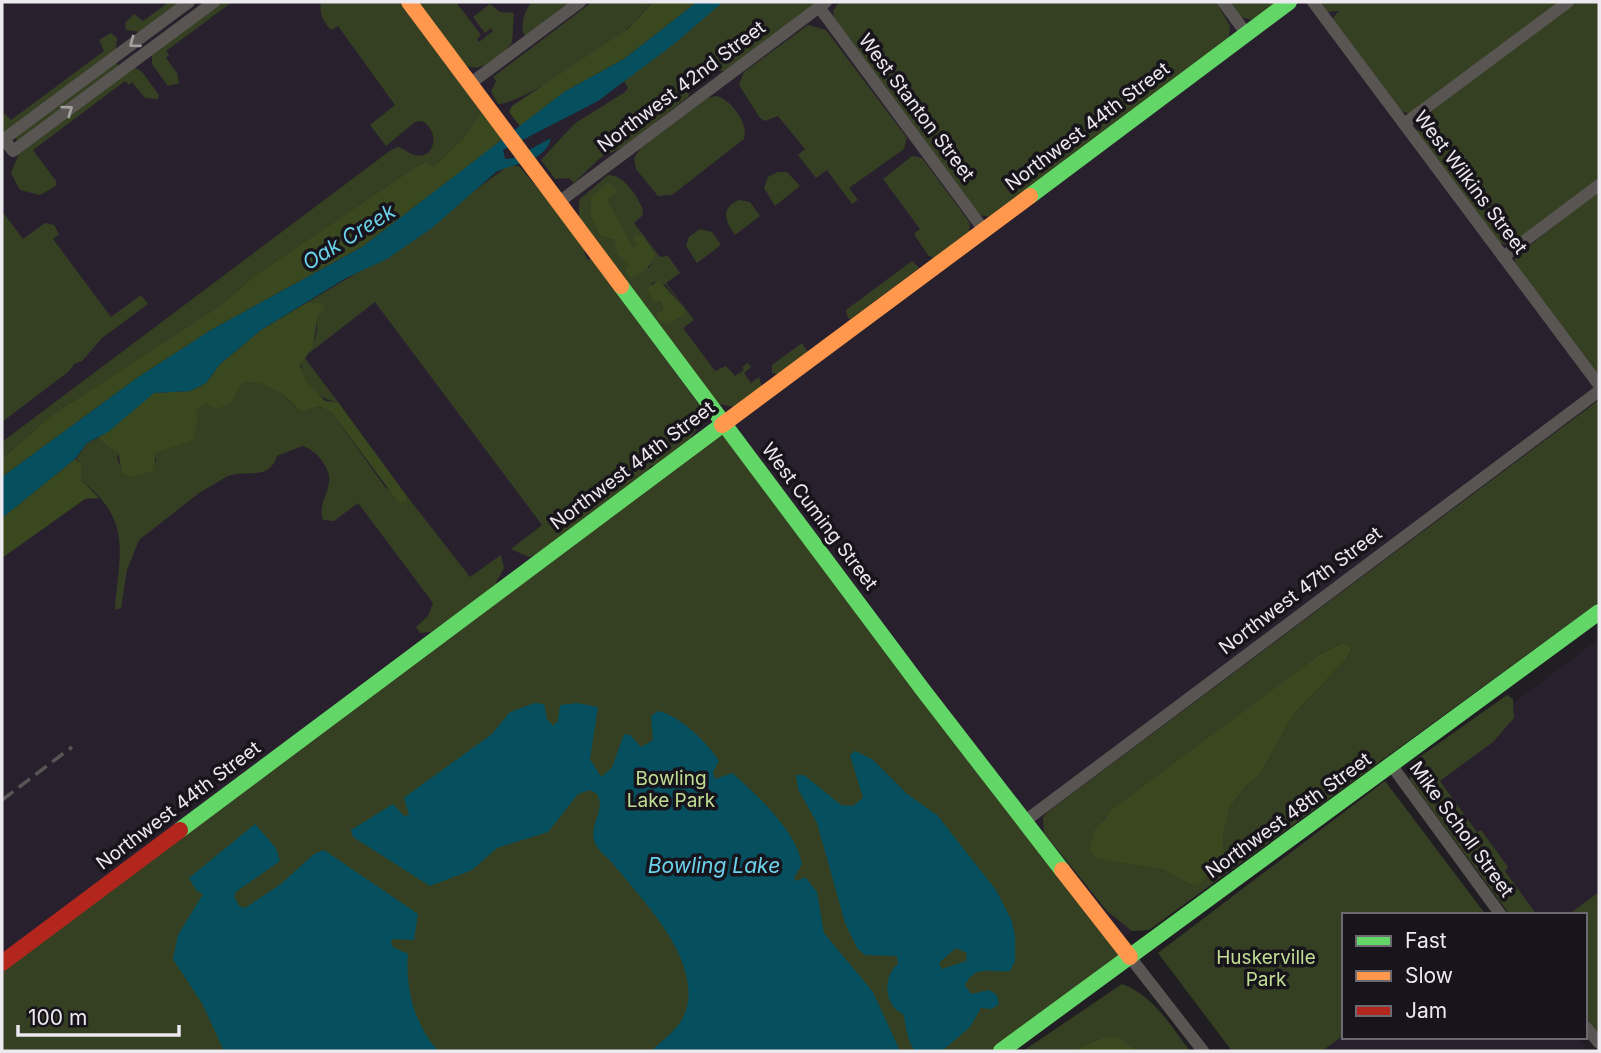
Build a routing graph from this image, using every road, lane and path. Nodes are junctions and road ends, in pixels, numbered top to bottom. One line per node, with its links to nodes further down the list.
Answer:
1 (189, 2): 2 (street, one-way to 2)
2 (214, 2)
3 (410, 2): 11 (street, West Cuming Street)
4 (580, 2): 11 (street)
5 (1223, 2): 10 (street)
6 (1289, 2): 10 (street, Northwest 44th Street)
7 (1313, 2): 12 (street, West Wilkins Street)
8 (1568, 2): 12 (street)
9 (823, 5): 14 (street, Northwest 42nd Street); 15 (street, West Stanton Street)
10 (1246, 33): 15 (street, Northwest 44th Street)
11 (471, 83): 14 (street, West Cuming Street)
12 (1404, 124): 16 (street, West Wilkins Street)
13 (1599, 184): 16 (street)
14 (559, 202): 19 (street, West Cuming Street)
15 (984, 230): 19 (street, Northwest 44th Street)
16 (1503, 257): 17 (street, West Wilkins Street)
17 (1599, 385)
18 (1599, 391): 22 (street, Northwest 47th Street)
19 (724, 422): 22 (street, West Cuming Street); 25 (street, Northwest 44th Street)
20 (1599, 612): 21 (street, Northwest 48th Street)
21 (1392, 766): 23 (street, Mike Scholl Street); 24 (street, Northwest 48th Street)
22 (1026, 821): 24 (street, West Cuming Street)
23 (1501, 913)
24 (1130, 957): 28 (street, Northwest 48th Street); 29 (street, West Cuming Street)
25 (2, 963)
26 (1587, 1028): 27 (street)
27 (1599, 1043)
28 (1002, 1051)
29 (1203, 1051)

